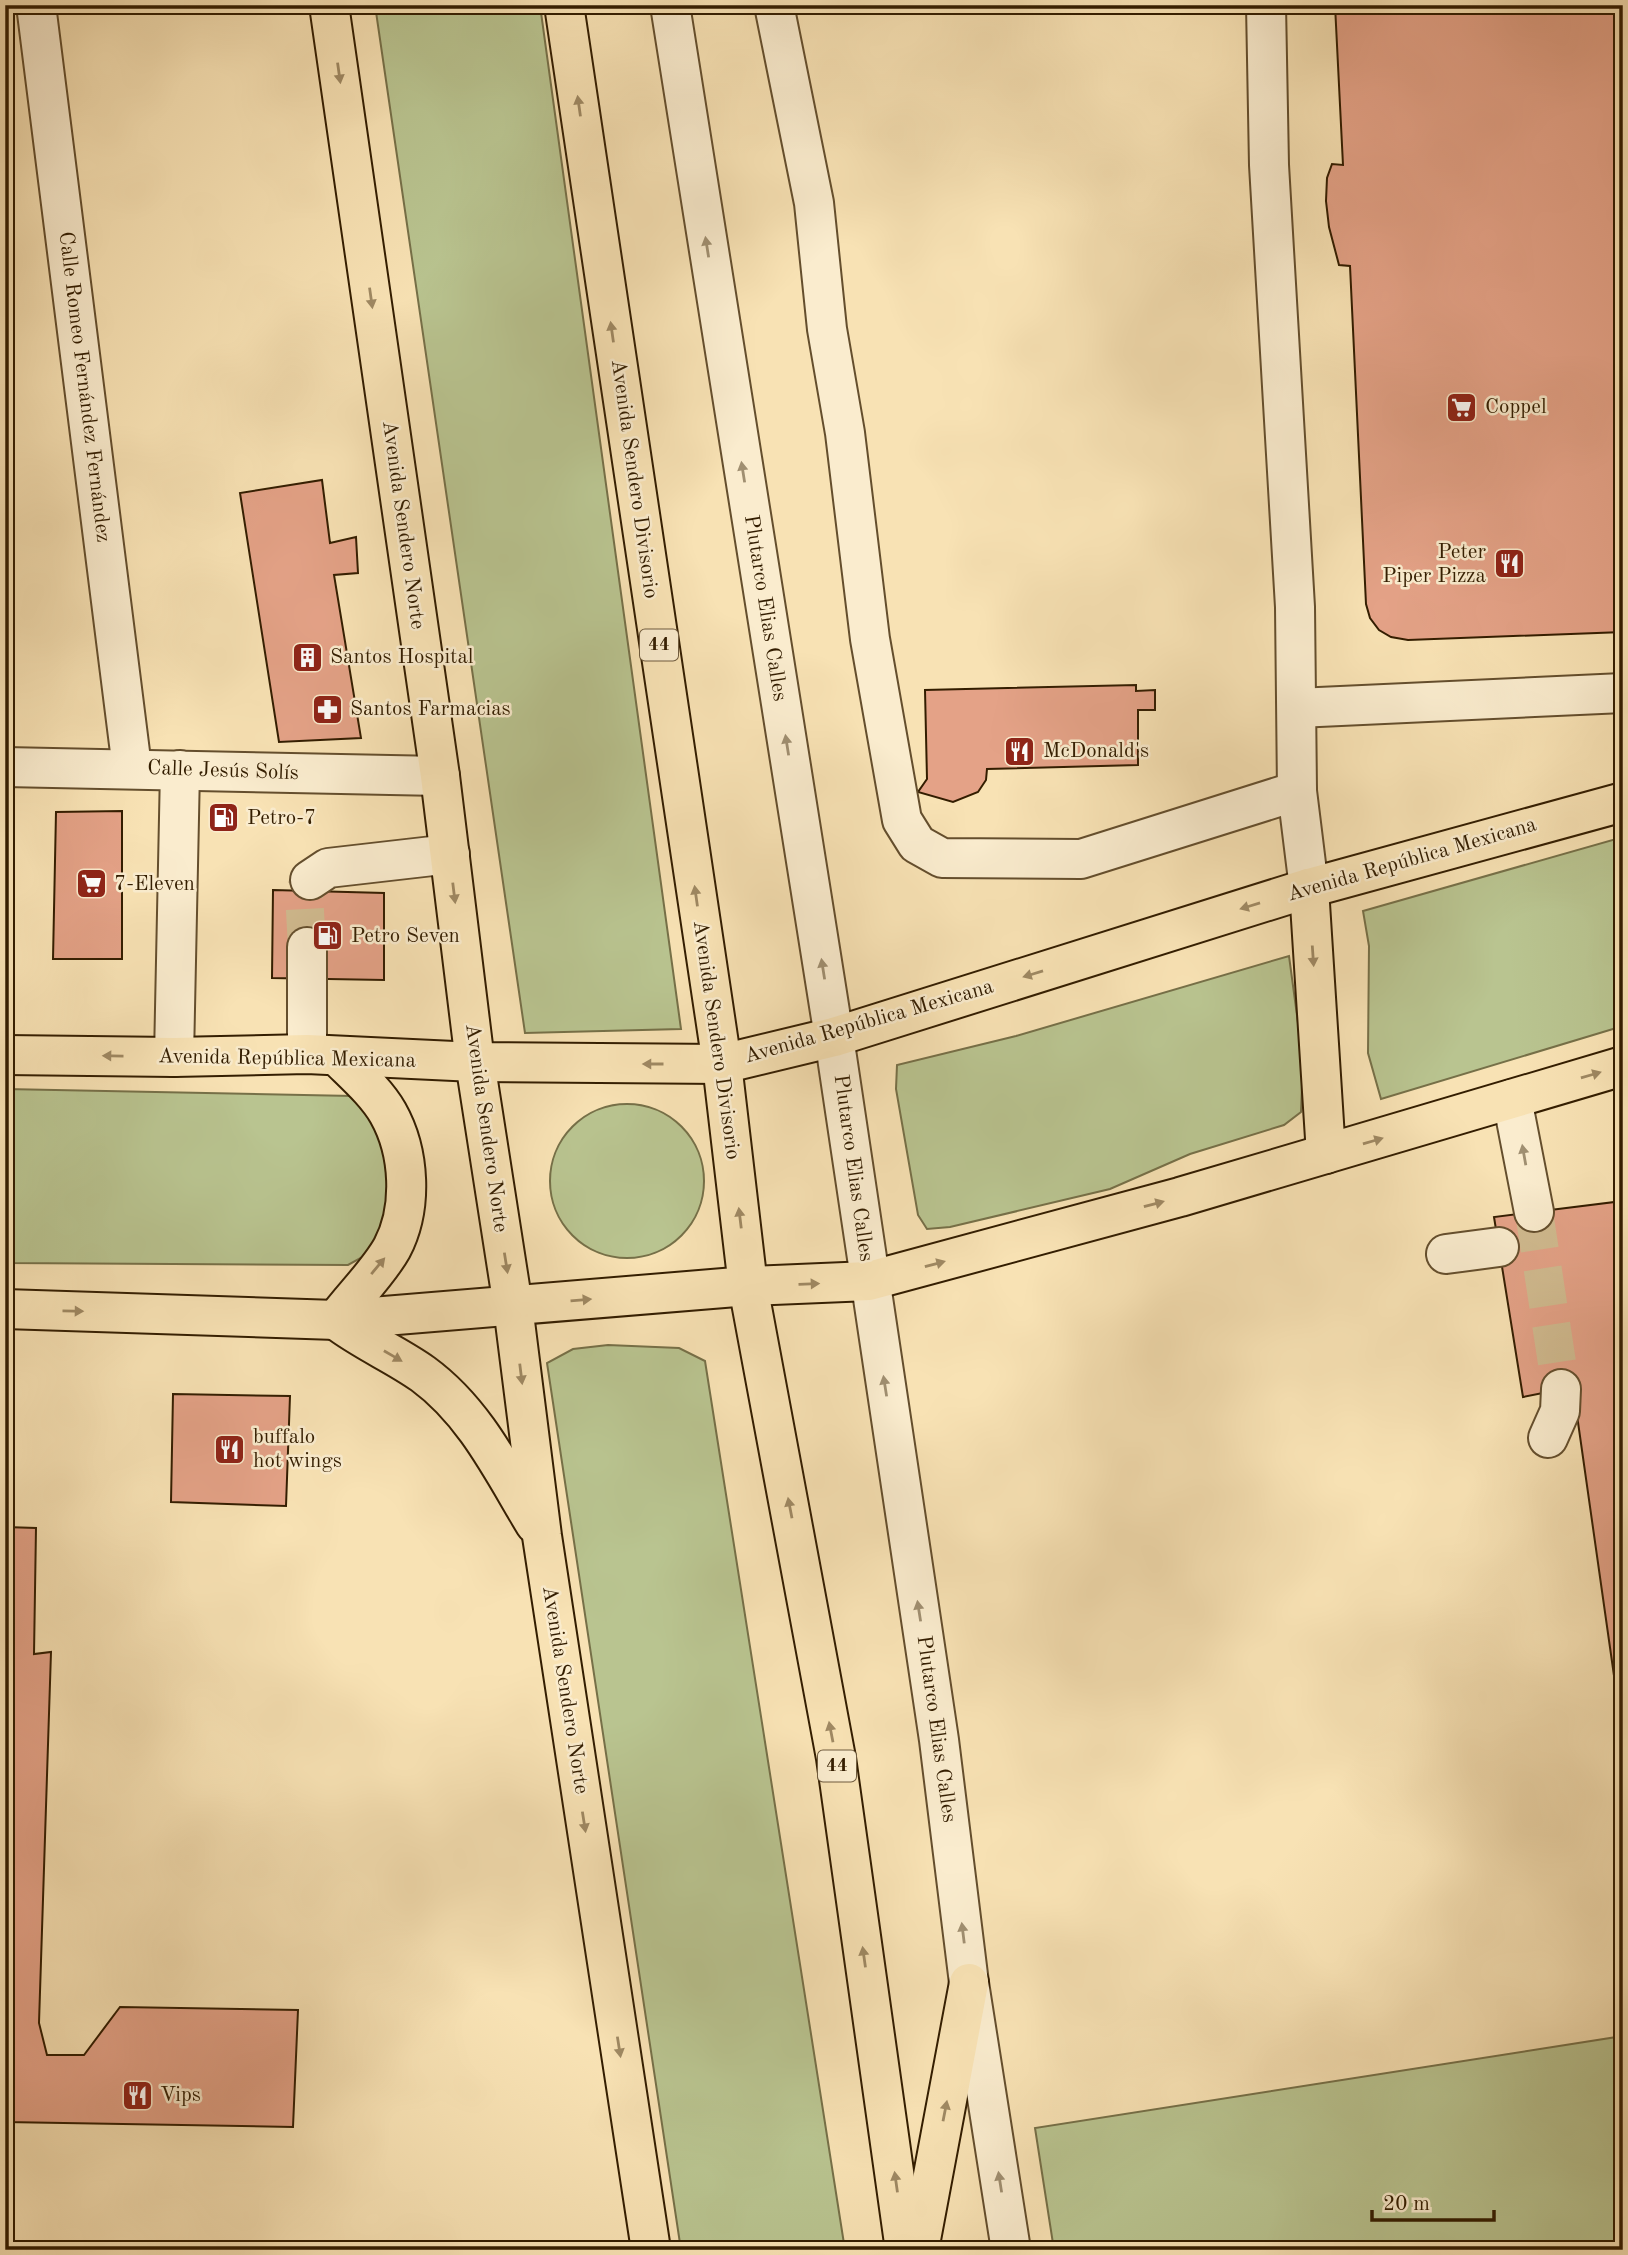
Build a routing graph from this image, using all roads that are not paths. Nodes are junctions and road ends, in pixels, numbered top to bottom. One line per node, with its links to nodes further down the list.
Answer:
1 (36, 5): 10 (street, Calle Romeo Fernández Fernández)
2 (329, 5): 12 (main road, Avenida Sendero Norte, one-way to 12)
3 (564, 5): 24 (main road, Avenida Sendero Divisorio / 44, one-way to 3)
4 (670, 5): 19 (street, Plutarco Elias Calles, one-way to 4)
5 (774, 5): 13 (street)
6 (1266, 5): 8 (street)
7 (1623, 692): 8 (street)
8 (1297, 708): 13 (street)
9 (5, 767): 10 (street, Calle Jesús Solís)
10 (132, 768): 11 (street, Calle Jesús Solís)
11 (180, 770): 12 (street, Calle Jesús Solís); 22 (street)
12 (440, 776): 15 (main road, Avenida Sendero Norte)
13 (1297, 790): 17 (street)
14 (1623, 802): 17 (main road, Avenida República Mexicana)
15 (450, 853): 16 (street); 23 (main road, Avenida Sendero Norte, one-way to 23)
16 (310, 880)
17 (1309, 888): 19 (main road, Avenida República Mexicana, one-way to 19); 27 (main road, one-way to 27)
18 (307, 947): 21 (street)
19 (834, 1037): 24 (main road, Avenida República Mexicana); 31 (street, Plutarco Elias Calles)
20 (5, 1055): 22 (main road, Avenida República Mexicana, one-way to 20)
21 (322, 1056): 22 (main road, Avenida República Mexicana); 23 (main road, Avenida República Mexicana); 35 (main road, one-way to 21)
22 (174, 1057)
23 (475, 1062): 24 (main road, Avenida República Mexicana, one-way to 23); 33 (main road, Avenida Sendero Norte, one-way to 33)
24 (722, 1064): 32 (main road, Avenida Sendero Divisorio / 44, one-way to 24)
25 (1623, 1066): 26 (main road, one-way to 25)
26 (1512, 1099): 27 (main road, one-way to 26); 28 (street, one-way to 26)
27 (1326, 1154): 31 (main road, one-way to 27)
28 (1535, 1213)
29 (1499, 1247): 30 (street)
30 (1446, 1254)
31 (869, 1282): 32 (main road, one-way to 31); 39 (street, Plutarco Elias Calles, one-way to 31)
32 (748, 1286): 33 (main road, one-way to 32); 41 (main road, 44, one-way to 32)
33 (513, 1306): 35 (main road); 38 (main road, Avenida Sendero Norte, one-way to 38)
34 (5, 1310): 35 (main road, one-way to 35)
35 (336, 1320): 38 (main road, one-way to 38)
36 (1560, 1389): 37 (street)
37 (1548, 1438)
38 (542, 1536): 40 (main road, Avenida Sendero Norte, one-way to 40)
39 (970, 1983): 42 (main road, one-way to 39); 43 (street, Plutarco Elias Calles, one-way to 39)
40 (651, 2250)
41 (905, 2250)
42 (919, 2250)
43 (1011, 2250)

